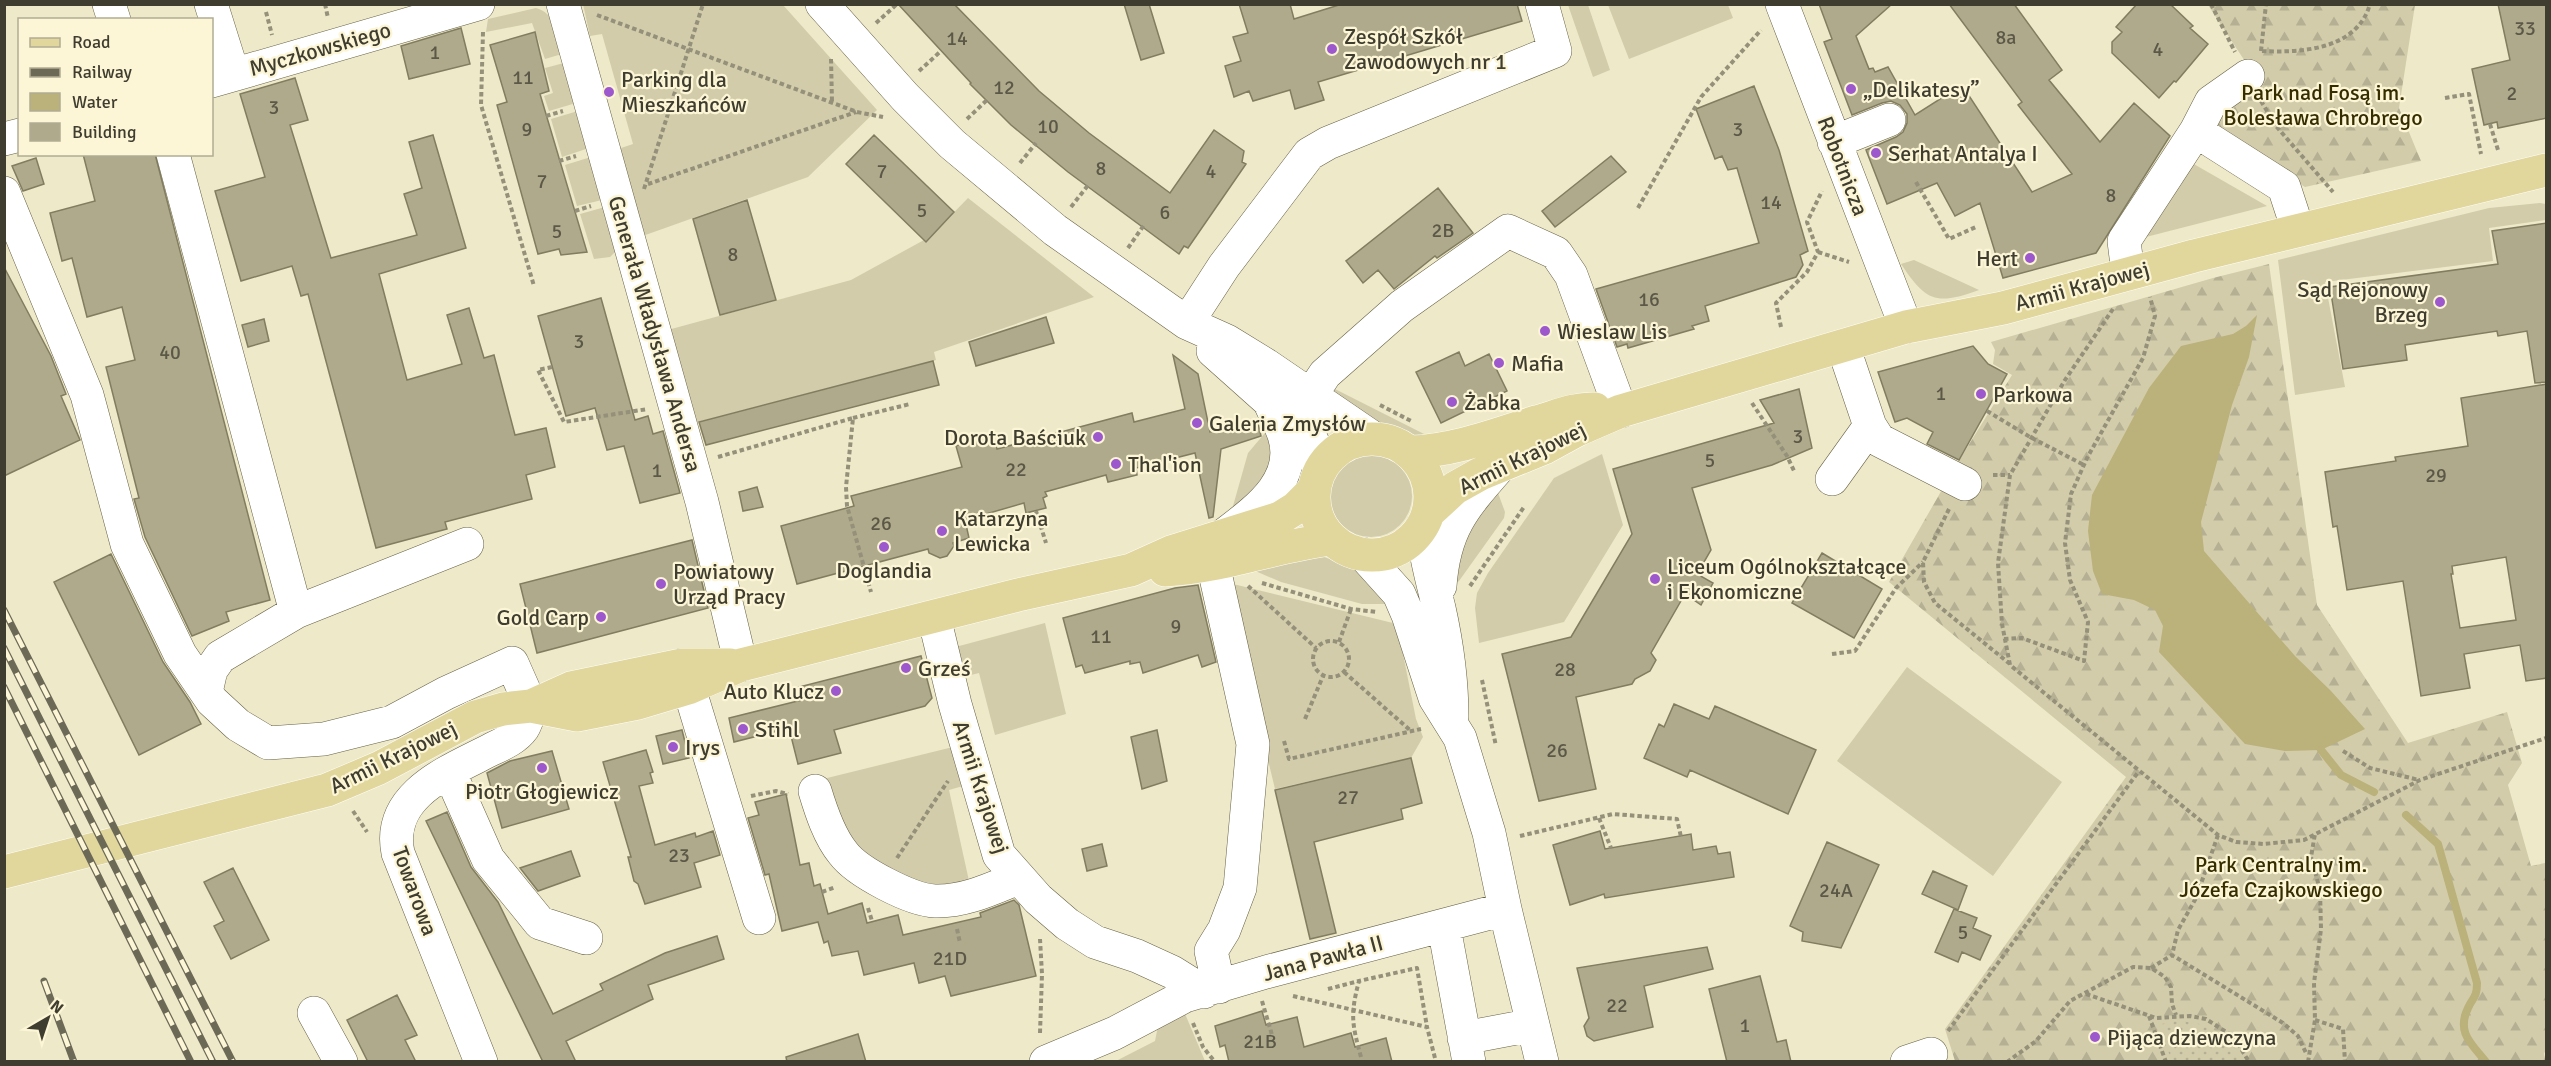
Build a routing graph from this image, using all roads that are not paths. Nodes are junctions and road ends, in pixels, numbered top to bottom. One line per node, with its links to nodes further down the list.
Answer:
1 (211, 4): 8 (street, Myczkowskiego)
2 (822, 4): 17 (street)
3 (1542, 4): 17 (street)
4 (1782, 4): 11 (street, Robotnicza)
5 (575, 8): 38 (street, Generała Władysława Andersa)
6 (481, 16): 8 (street, Myczkowskiego)
7 (2248, 76): 10 (street)
8 (222, 77)
9 (1890, 120): 11 (street)
10 (2196, 131): 15 (street); 16 (street)
11 (1834, 142): 18 (street, Robotnicza)
12 (174, 156): 36 (street)
13 (2547, 170): 15 (main road, Armii Krajowej)
14 (4, 193): 40 (street)
15 (2298, 230): 16 (main road, Armii Krajowej)
16 (2132, 289): 18 (main road, Armii Krajowej)
17 (1187, 323): 20 (street); 21 (street)
18 (1906, 327): 19 (main road, Armii Krajowej)
19 (1843, 346): 22 (main road, Armii Krajowej); 23 (street)
20 (1311, 395): 22 (street); 24 (street)
21 (1269, 401): 28 (street); 33 (street)
22 (1621, 411): 25 (main road, Armii Krajowej); 26 (main road, Armii Krajowej)
23 (1870, 426): 27 (street); 29 (street)
24 (1373, 438): 25 (main road); 28 (main road)
25 (1416, 439): 30 (main road)
26 (1500, 466): 30 (main road, Armii Krajowej); 35 (street)
27 (1832, 479)
28 (1317, 481): 31 (main road); 33 (main road, Armii Krajowej)
29 (1965, 484)
30 (1425, 519): 34 (main road); 35 (street)
31 (1332, 539): 33 (main road, Armii Krajowej); 34 (main road)
32 (467, 544): 36 (street)
33 (1218, 550): 37 (main road, Armii Krajowej); 51 (street)
34 (1364, 554): 42 (street)
35 (1452, 602): 42 (street)
36 (296, 612): 40 (street)
37 (934, 617): 38 (main road, Armii Krajowej); 46 (street, Armii Krajowej)
38 (741, 665): 39 (main road, Armii Krajowej)
39 (685, 676): 41 (main road, Armii Krajowej); 48 (street)
40 (206, 692): 41 (street)
41 (531, 706): 43 (street, Towarowa); 45 (main road, Armii Krajowej)
42 (1452, 725): 47 (street)
43 (449, 771): 50 (street); 57 (street, Towarowa)
44 (814, 791): 46 (street)
45 (4, 872)
46 (1028, 888): 51 (street, Armii Krajowej)
47 (1505, 909): 49 (street, Jana Pawła II); 53 (street)
48 (759, 918)
49 (1444, 927): 51 (street, Jana Pawła II); 54 (street)
50 (586, 938)
51 (1203, 992): 55 (street, Jana Pawła II)
52 (314, 1013): 56 (street)
53 (1533, 1025): 54 (street); 58 (street)
54 (1467, 1050)
55 (1043, 1051)
56 (341, 1062)
57 (481, 1062)
58 (1542, 1062)

